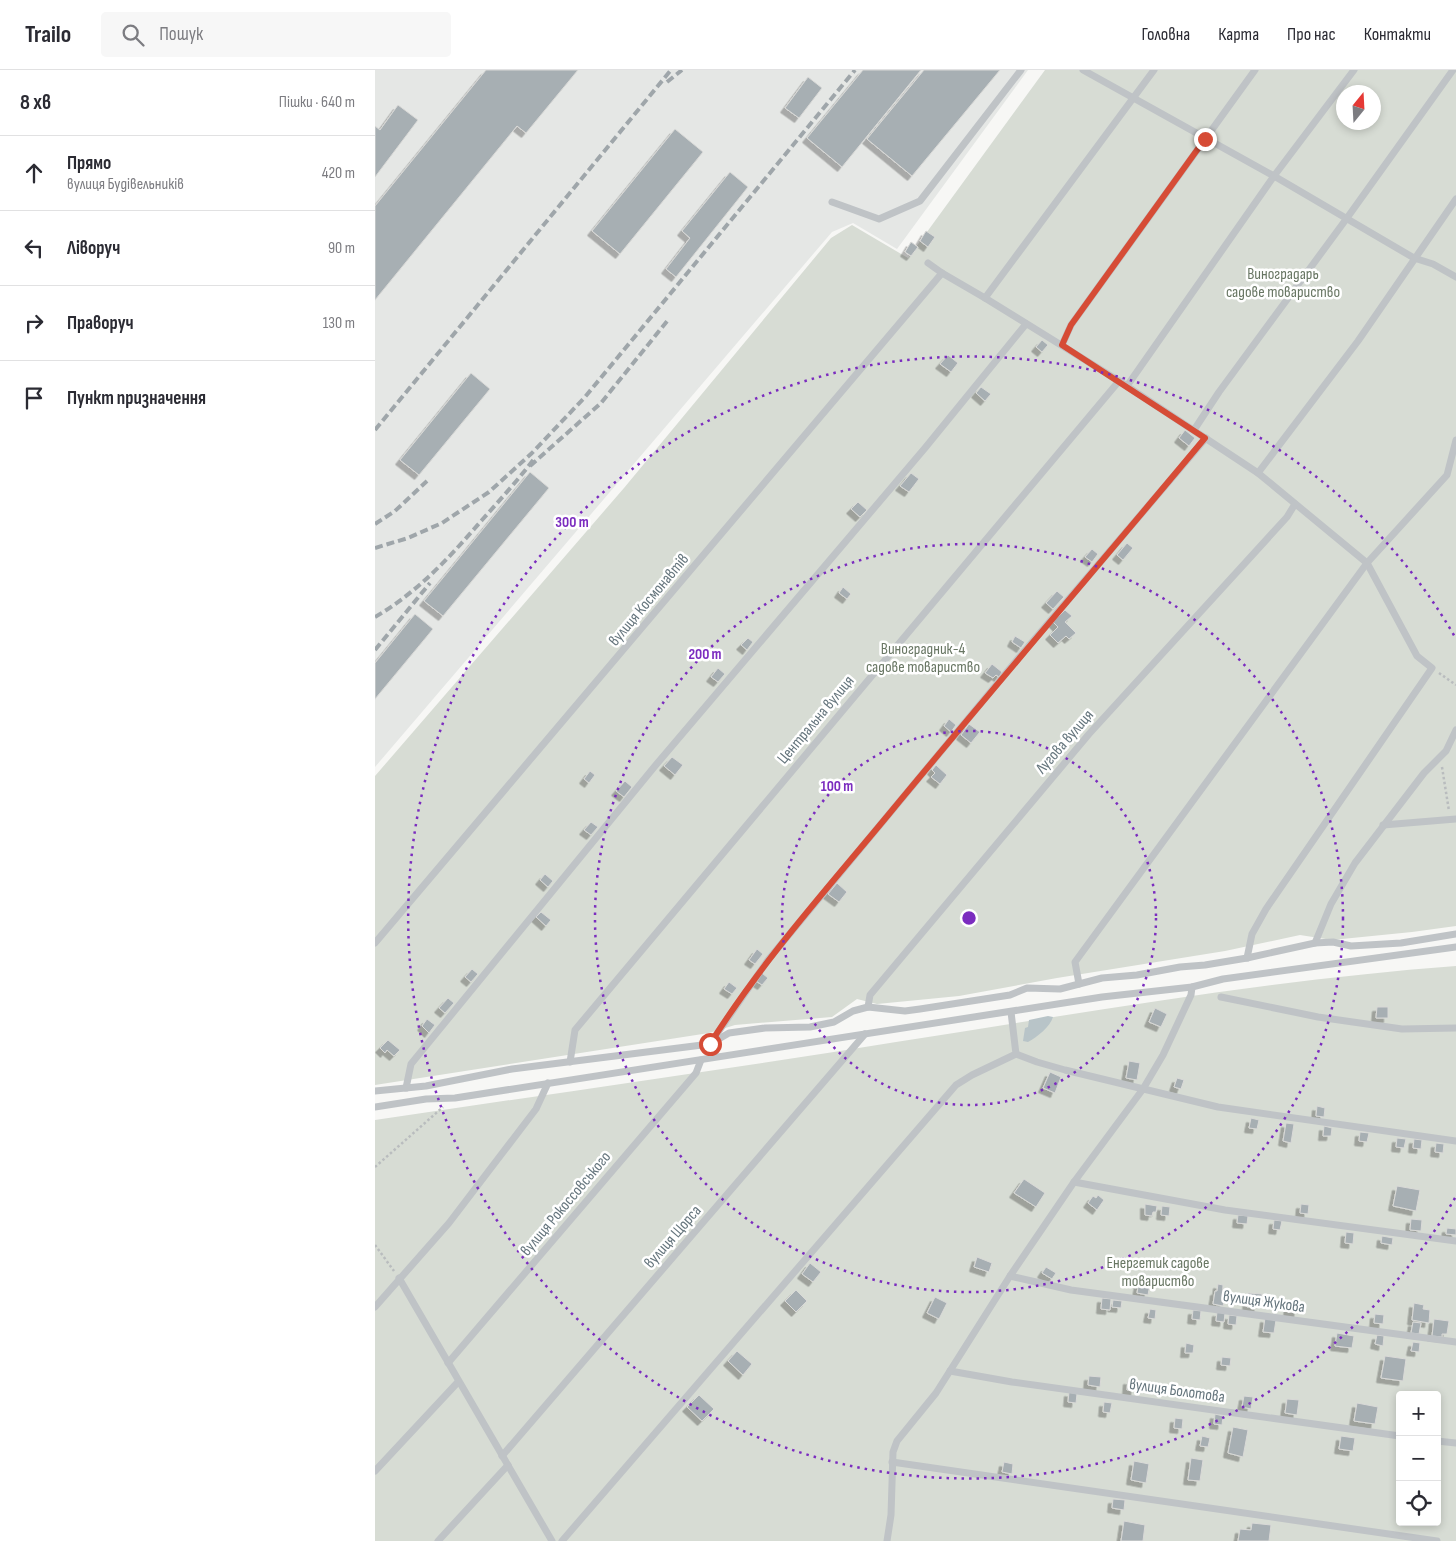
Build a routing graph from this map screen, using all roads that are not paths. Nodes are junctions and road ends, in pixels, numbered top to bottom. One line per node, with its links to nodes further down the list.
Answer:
1 (1021, 70): 11 (lane)
2 (1083, 70): 7 (lane)
3 (1154, 70): 7 (lane)
4 (1255, 70): 8 (lane)
5 (1354, 70): 9 (lane)
6 (1453, 70): 12 (lane)
7 (1133, 98): 8 (lane); 17 (lane)
8 (1205, 139): 9 (lane); 19 (lane)
9 (1274, 176): 12 (lane); 21 (lane)
10 (1456, 199): 13 (lane)
11 (832, 202)
12 (1347, 218): 13 (lane); 22 (lane)
13 (1414, 258): 16 (lane); 25 (lane)
14 (928, 263): 15 (lane)
15 (942, 273): 17 (lane); 33 (lane, вулиця Космонавтів)
16 (1456, 277)
17 (985, 298): 18 (lane)
18 (1026, 324): 19 (lane); 48 (lane)
19 (1062, 345): 20 (lane)
20 (1119, 381): 21 (lane); 46 (lane, Центральна вулиця)
21 (1127, 386): 22 (lane)
22 (1194, 430): 23 (lane)
23 (1205, 438): 25 (lane); 43 (lane)
24 (1456, 440): 27 (lane)
25 (1258, 473): 26 (lane)
26 (1295, 504): 27 (lane); 39 (lane, Лугова вулиця)
27 (1367, 562): 35 (lane); 36 (lane)
28 (1456, 730): 30 (lane)
29 (1454, 819): 30 (lane)
30 (1383, 825): 32 (lane)
31 (1456, 934): 32 (lane)
32 (1315, 942): 35 (lane)
33 (375, 943)
34 (1456, 947): 37 (lane)
35 (1247, 958): 36 (lane)
36 (1079, 984): 39 (lane)
37 (1193, 987): 40 (lane); 49 (lane)
38 (1221, 997): 41 (lane)
39 (868, 1007): 43 (lane)
40 (1011, 1012): 42 (lane); 44 (lane)
41 (1456, 1028)
42 (865, 1034): 45 (lane); 65 (lane, вулиця Щорса)
43 (710, 1044): 46 (lane)
44 (1016, 1054): 49 (lane); 71 (lane)
45 (701, 1060): 47 (lane); 59 (lane, вулиця Рокоссовського)
46 (570, 1062): 48 (lane)
47 (548, 1083): 51 (lane); 56 (lane)
48 (406, 1088): 50 (lane)
49 (1143, 1089): 52 (lane); 53 (lane)
50 (375, 1091)
51 (375, 1107)
52 (1456, 1141)
53 (1074, 1182): 54 (lane); 55 (lane)
54 (1456, 1241)
55 (1010, 1276): 58 (lane, вулиця Жукова); 60 (lane)
56 (399, 1278): 57 (lane); 59 (lane)
57 (375, 1307)
58 (1456, 1342)
59 (448, 1363): 61 (lane)
60 (951, 1370): 62 (lane, вулиця Болотова); 66 (lane)
61 (458, 1382): 65 (lane); 68 (lane)
62 (1396, 1435)
63 (1441, 1441): 64 (lane)
64 (1456, 1443)
65 (502, 1456): 67 (lane)
66 (892, 1462): 72 (lane); 73 (lane)
67 (508, 1465): 69 (lane); 70 (lane)
68 (375, 1471)
69 (438, 1541)
70 (552, 1541)
71 (563, 1541)
72 (887, 1541)
73 (1437, 1541)

